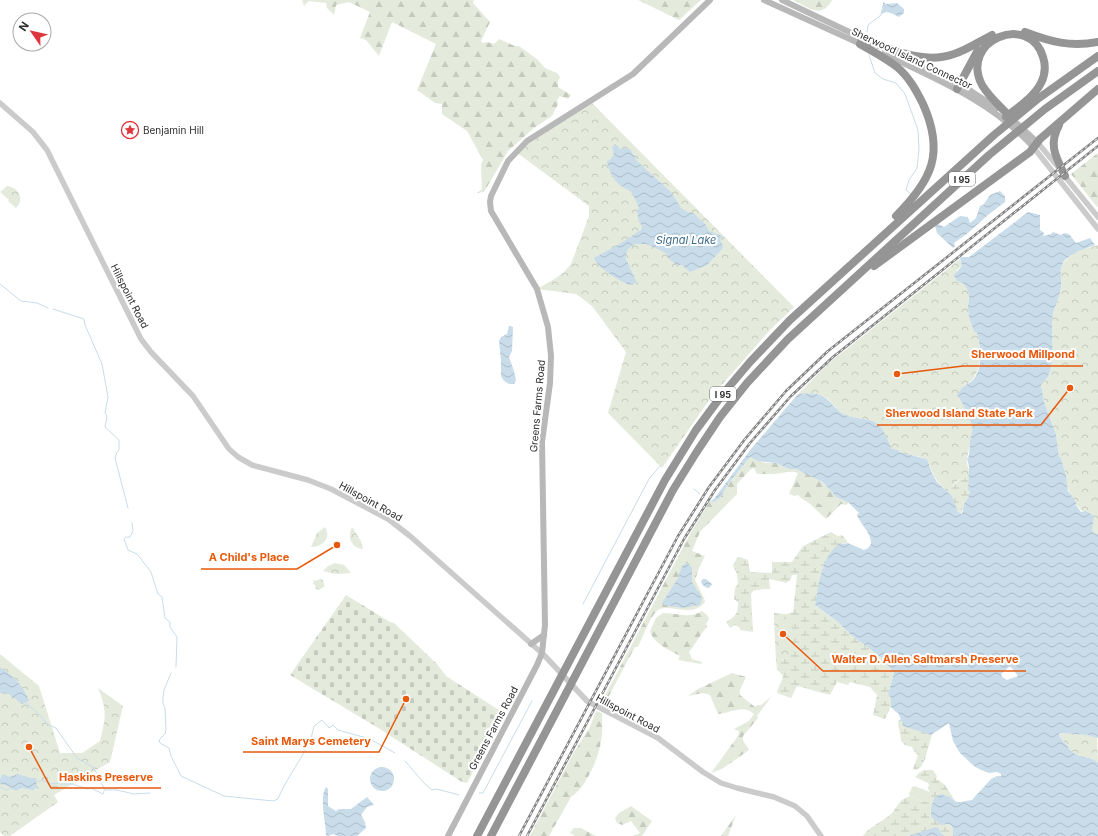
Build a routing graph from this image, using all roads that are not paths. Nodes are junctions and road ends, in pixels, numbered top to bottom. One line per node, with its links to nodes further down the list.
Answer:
1 (710, 0): 24 (main road, Greens Farms Road)
2 (764, 0): 5 (main road, Sherwood Island Connector)
3 (782, 0): 5 (main road, Sherwood Island Connector)
4 (991, 36): 5 (highway); 6 (highway); 9 (highway)
5 (861, 41): 9 (main road, Sherwood Island Connector); 22 (highway)
6 (1098, 42)
7 (1098, 56): 17 (highway, I 95)
8 (1098, 71): 23 (highway, I 95)
9 (959, 87): 12 (main road, Sherwood Island Connector)
10 (1098, 89): 14 (highway)
11 (0, 103): 25 (street, Hillspoint Road)
12 (1002, 112): 13 (highway); 15 (main road, Sherwood Island Connector); 17 (highway)
13 (1010, 117): 15 (main road, Sherwood Island Connector)
14 (1062, 120): 16 (highway); 18 (highway)
15 (1028, 138): 16 (main road, Sherwood Island Connector)
16 (1036, 146): 18 (street, Sherwood Island Connector); 19 (street, Sherwood Island Connector); 23 (highway)
17 (961, 163): 22 (highway, I 95)
18 (1059, 166): 19 (highway)
19 (1063, 178): 20 (street, Sherwood Island Connector); 21 (street, Sherwood Island Connector)
20 (1098, 218)
21 (1098, 229)
22 (849, 266): 28 (highway, I 95)
23 (834, 296): 29 (highway, I 95)
24 (544, 635): 25 (main road); 26 (main road, Greens Farms Road)
25 (531, 644): 26 (street, Hillspoint Road)
26 (542, 653): 27 (main road, Greens Farms Road); 30 (street, Hillspoint Road)
27 (448, 836)
28 (477, 836)
29 (491, 836)
30 (821, 836)

